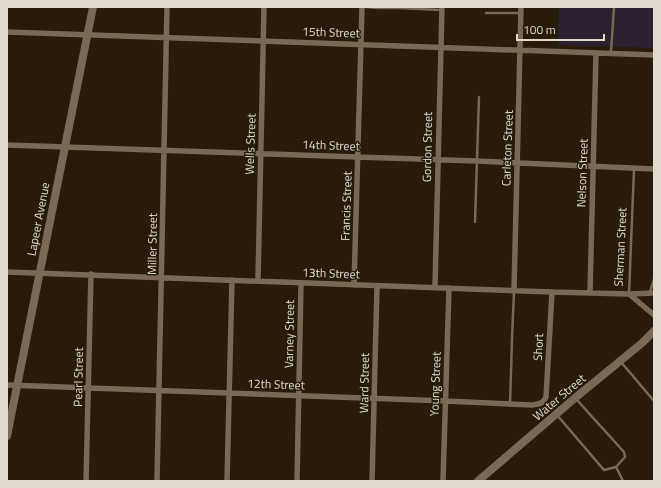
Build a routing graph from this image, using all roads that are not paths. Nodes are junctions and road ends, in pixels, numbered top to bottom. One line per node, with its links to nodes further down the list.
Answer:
1 (93, 7): 11 (main road, Lapeer Avenue)
2 (167, 7): 12 (street, Miller Street)
3 (264, 7): 13 (street, Wells Street)
4 (362, 7): 14 (street, Francis Street)
5 (366, 7): 7 (lane)
6 (614, 7): 18 (lane)
7 (442, 8): 15 (street, Gordon Street)
8 (521, 10): 9 (lane); 16 (street, Carleton Street)
9 (486, 13)
10 (7, 32): 11 (street, 15th Street)
11 (88, 35): 12 (street, 15th Street); 22 (main road, Lapeer Avenue)
12 (166, 38): 13 (street, 15th Street); 23 (street, Miller Street)
13 (264, 41): 14 (street, 15th Street); 24 (street, Wells Street)
14 (362, 45): 15 (street, 15th Street); 25 (street, Francis Street)
15 (441, 47): 16 (street, 15th Street); 26 (street, Gordon Street)
16 (520, 50): 17 (street, 15th Street); 28 (street, Carleton Street)
17 (596, 54): 18 (street, 15th Street); 29 (street, Nelson Street)
18 (611, 54): 19 (street, 15th Street)
19 (654, 56)
20 (479, 97): 27 (lane)
21 (7, 145): 22 (street, 14th Street)
22 (65, 146): 23 (street, 14th Street); 34 (main road, Lapeer Avenue)
23 (164, 150): 24 (street, 14th Street); 36 (street, Miller Street)
24 (261, 154): 25 (street, 14th Street); 39 (street, Wells Street)
25 (359, 157): 26 (street, 14th Street); 41 (street, Francis Street)
26 (438, 160): 27 (street, 14th Street); 43 (street, Gordon Street)
27 (477, 161): 28 (street, 14th Street); 32 (lane)
28 (517, 163): 29 (street, 14th Street); 45 (street, Carleton Street)
29 (594, 166): 30 (street, 14th Street); 47 (street, Nelson Street)
30 (634, 168): 31 (street, 14th Street); 49 (lane, Sherman Street)
31 (654, 169)
32 (474, 222)
33 (7, 272): 34 (street, 13th Street)
34 (40, 273): 35 (street, 13th Street); 54 (main road, Lapeer Avenue)
35 (91, 274): 36 (street, 13th Street); 55 (street, Pearl Street)
36 (162, 277): 38 (street, 13th Street); 56 (street, Miller Street)
37 (654, 279): 48 (lane)
38 (232, 280): 39 (street, 13th Street); 57 (street)
39 (258, 281): 40 (street, 13th Street)
40 (301, 283): 41 (street, 13th Street); 58 (street, Varney Street)
41 (354, 285): 42 (street, 13th Street)
42 (377, 286): 43 (street, 13th Street); 59 (street, Ward Street)
43 (435, 287): 44 (street, 13th Street)
44 (449, 288): 45 (street, 13th Street); 61 (street, Young Street)
45 (514, 290): 46 (street, 13th Street); 64 (lane)
46 (552, 292): 47 (street, 13th Street); 63 (street, Short)
47 (590, 293): 49 (street, 13th Street)
48 (652, 293): 49 (street, 13th Street)
49 (629, 294): 50 (street, Sherman Street)
50 (654, 315)
51 (654, 331): 52 (main road, Water Street)
52 (620, 362): 60 (main road, Water Street); 62 (lane)
53 (7, 385): 54 (street, 12th Street)
54 (17, 386): 55 (street, 12th Street); 66 (main road, Lapeer Avenue)
55 (88, 388): 56 (street, 12th Street); 68 (street, Pearl Street)
56 (160, 390): 57 (street, 12th Street); 69 (street, Miller Street)
57 (229, 393): 58 (street, 12th Street); 70 (street)
58 (299, 396): 59 (street, 12th Street); 71 (street, Varney Street)
59 (374, 398): 61 (street, 12th Street); 72 (street, Ward Street)
60 (575, 398): 65 (main road, Water Street); 67 (lane)
61 (446, 401): 64 (street, 12th Street); 73 (street, Young Street)
62 (654, 401)
63 (544, 402): 64 (street, 12th Street)
64 (510, 404)
65 (557, 414): 67 (lane); 74 (main road, Water Street)
66 (7, 436)
67 (616, 467): 75 (lane)
68 (86, 481)
69 (158, 481)
70 (227, 481)
71 (297, 481)
72 (372, 481)
73 (443, 481)
74 (478, 481)
75 (623, 481)

